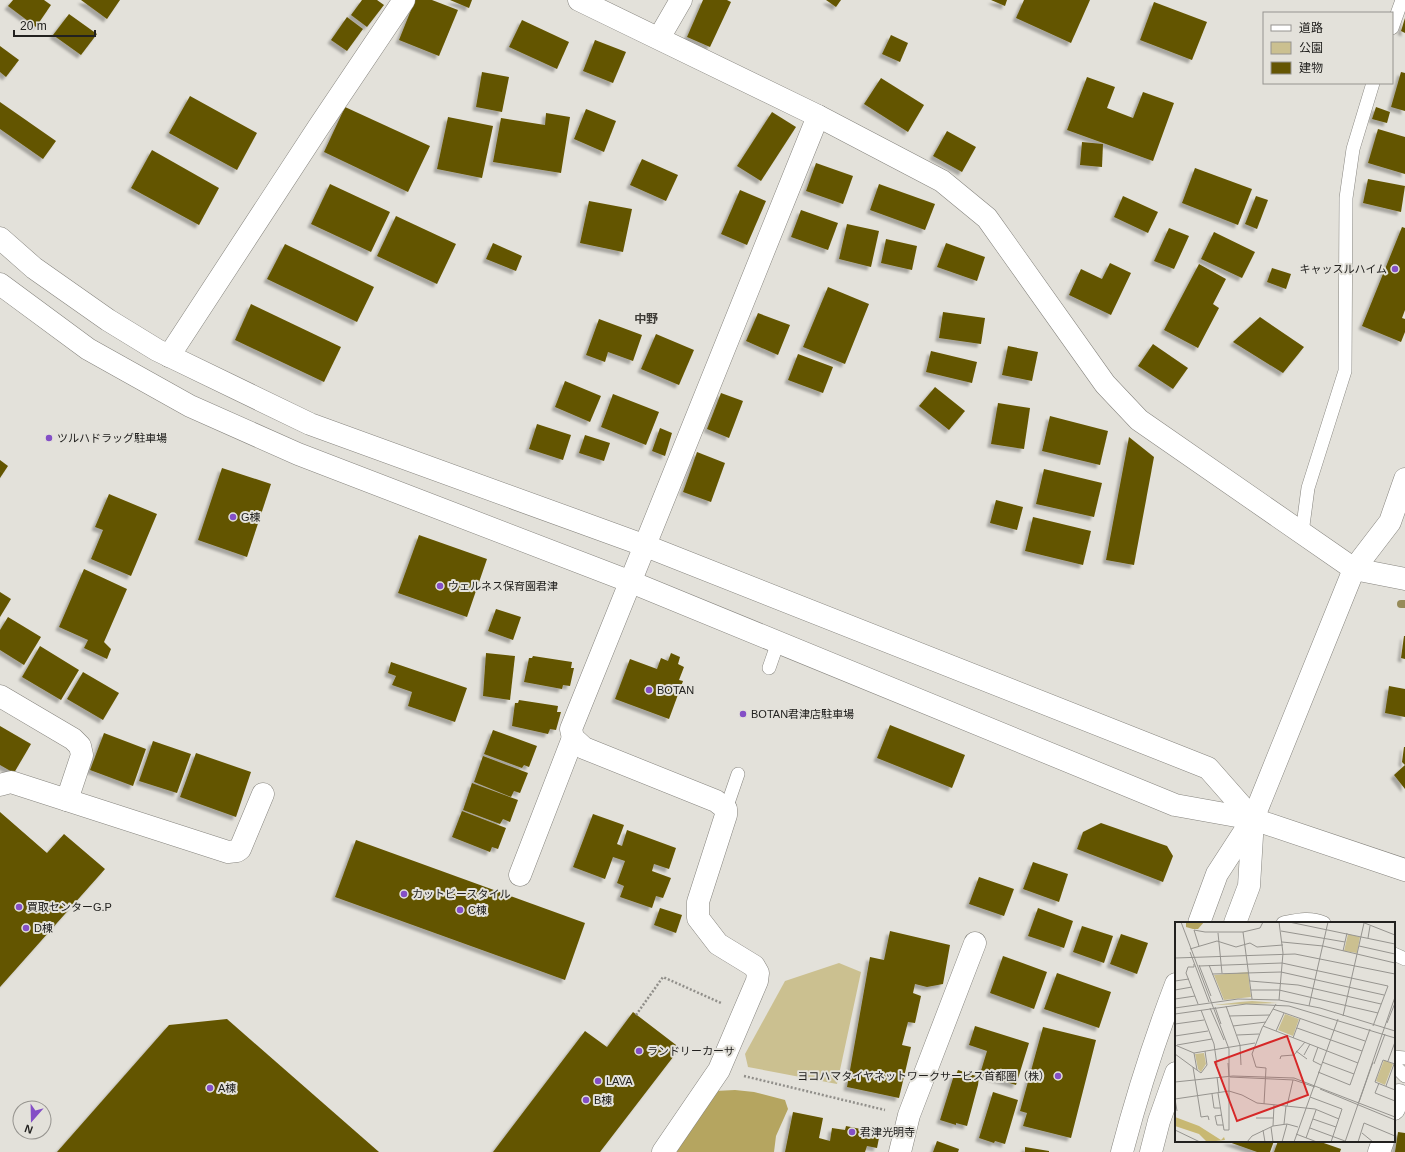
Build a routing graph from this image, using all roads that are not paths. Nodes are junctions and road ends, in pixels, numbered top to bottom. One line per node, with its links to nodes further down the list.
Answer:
1 (404, 0): 11 (street)
2 (579, 0): 6 (street)
3 (681, 0): 6 (street)
4 (1402, 0): 5 (lane)
5 (1393, 25)
6 (659, 38): 8 (street)
7 (1373, 84): 13 (lane)
8 (818, 116): 13 (street); 14 (street)
9 (0, 238): 11 (street)
10 (0, 284): 17 (street)
11 (169, 356): 14 (street)
12 (1405, 479): 15 (street)
13 (1302, 533): 15 (street)
14 (646, 546): 17 (street); 27 (street)
15 (1354, 569): 16 (street); 27 (street)
16 (1405, 579)
17 (631, 582): 18 (street); 21 (street)
18 (778, 642): 19 (lane); 27 (street)
19 (769, 668)
20 (0, 696): 25 (street)
21 (573, 738): 26 (street); 29 (street)
22 (738, 774): 26 (lane)
23 (0, 785): 25 (street)
24 (263, 794): 25 (street)
25 (67, 800)
26 (726, 809): 44 (street)
27 (1253, 819): 28 (street); 30 (street); 31 (street)
28 (1405, 870)
29 (520, 875)
30 (1199, 922)
31 (1235, 922)
32 (1288, 922): 33 (lane)
33 (1321, 922)
34 (975, 943): 45 (street)
35 (1395, 954): 36 (lane)
36 (1405, 959)
37 (1175, 987): 46 (street)
38 (1395, 1057): 39 (lane)
39 (1405, 1058)
40 (1395, 1071): 42 (lane)
41 (1175, 1076): 47 (street)
42 (1399, 1093)
43 (1383, 1142): 48 (street)
44 (663, 1152)
45 (900, 1152)
46 (1122, 1152)
47 (1151, 1152)
48 (1379, 1152)

